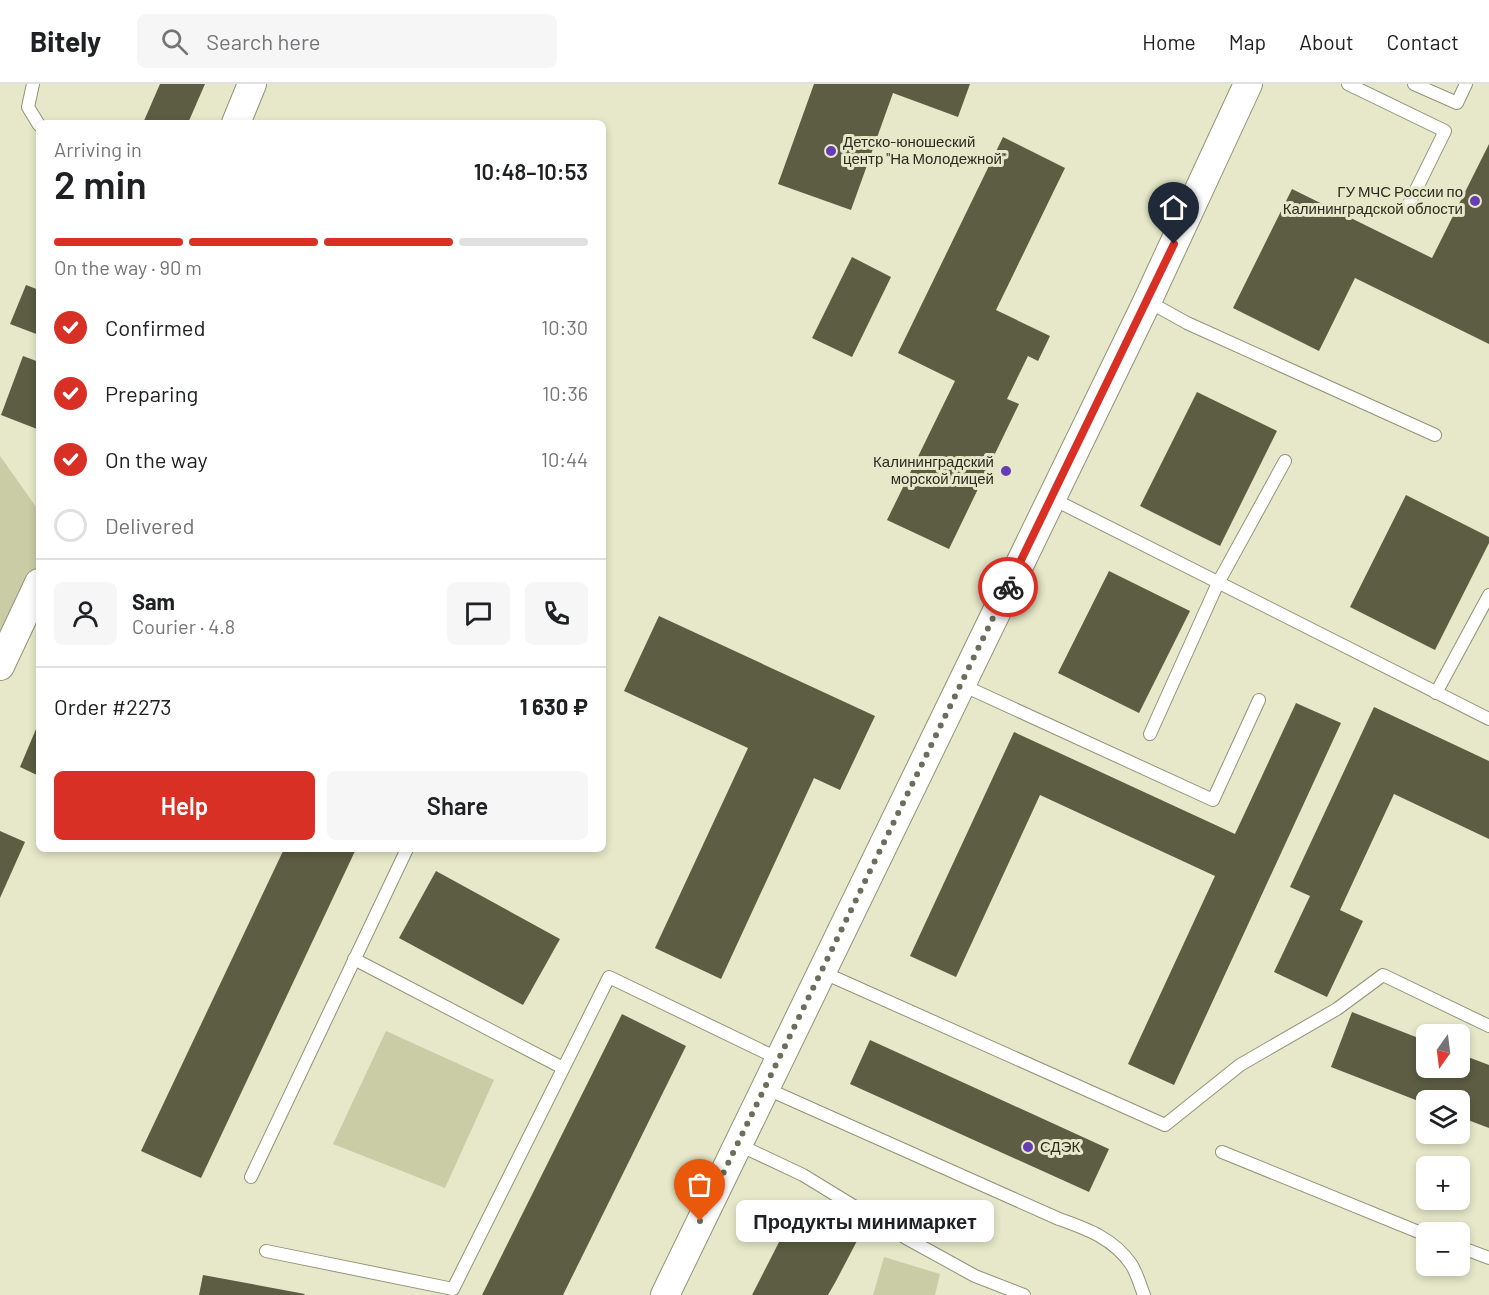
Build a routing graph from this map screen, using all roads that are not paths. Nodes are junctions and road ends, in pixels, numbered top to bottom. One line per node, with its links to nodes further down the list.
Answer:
1 (33, 84): 7 (lane)
2 (252, 84): 8 (street)
3 (1248, 84): 10 (street)
4 (1348, 84): 9 (lane)
5 (1414, 84): 6 (lane)
6 (1466, 84)
7 (36, 120)
8 (237, 120)
9 (1407, 208)
10 (1146, 304): 11 (lane); 13 (street)
11 (1435, 435)
12 (1285, 461): 14 (lane)
13 (1051, 498): 14 (lane); 18 (street)
14 (1218, 583): 19 (lane); 22 (lane)
15 (36, 589): 17 (street)
16 (1489, 595): 19 (lane)
17 (0, 666)
18 (960, 684): 20 (lane); 25 (street)
19 (1436, 693): 21 (lane)
20 (1259, 700)
21 (1489, 719)
22 (1150, 734)
23 (406, 852): 24 (lane)
24 (354, 959): 28 (lane); 32 (lane)
25 (821, 971): 26 (lane); 27 (street)
26 (1489, 1026)
27 (779, 1059): 28 (lane); 29 (street)
28 (564, 1068): 34 (lane)
29 (764, 1088): 30 (street); 39 (lane)
30 (737, 1144): 37 (street); 38 (lane)
31 (1222, 1152): 33 (lane)
32 (251, 1177)
33 (1416, 1230)
34 (266, 1251)
35 (1470, 1251): 36 (lane)
36 (1489, 1258)
37 (666, 1294)
38 (1024, 1295)
39 (1144, 1295)

